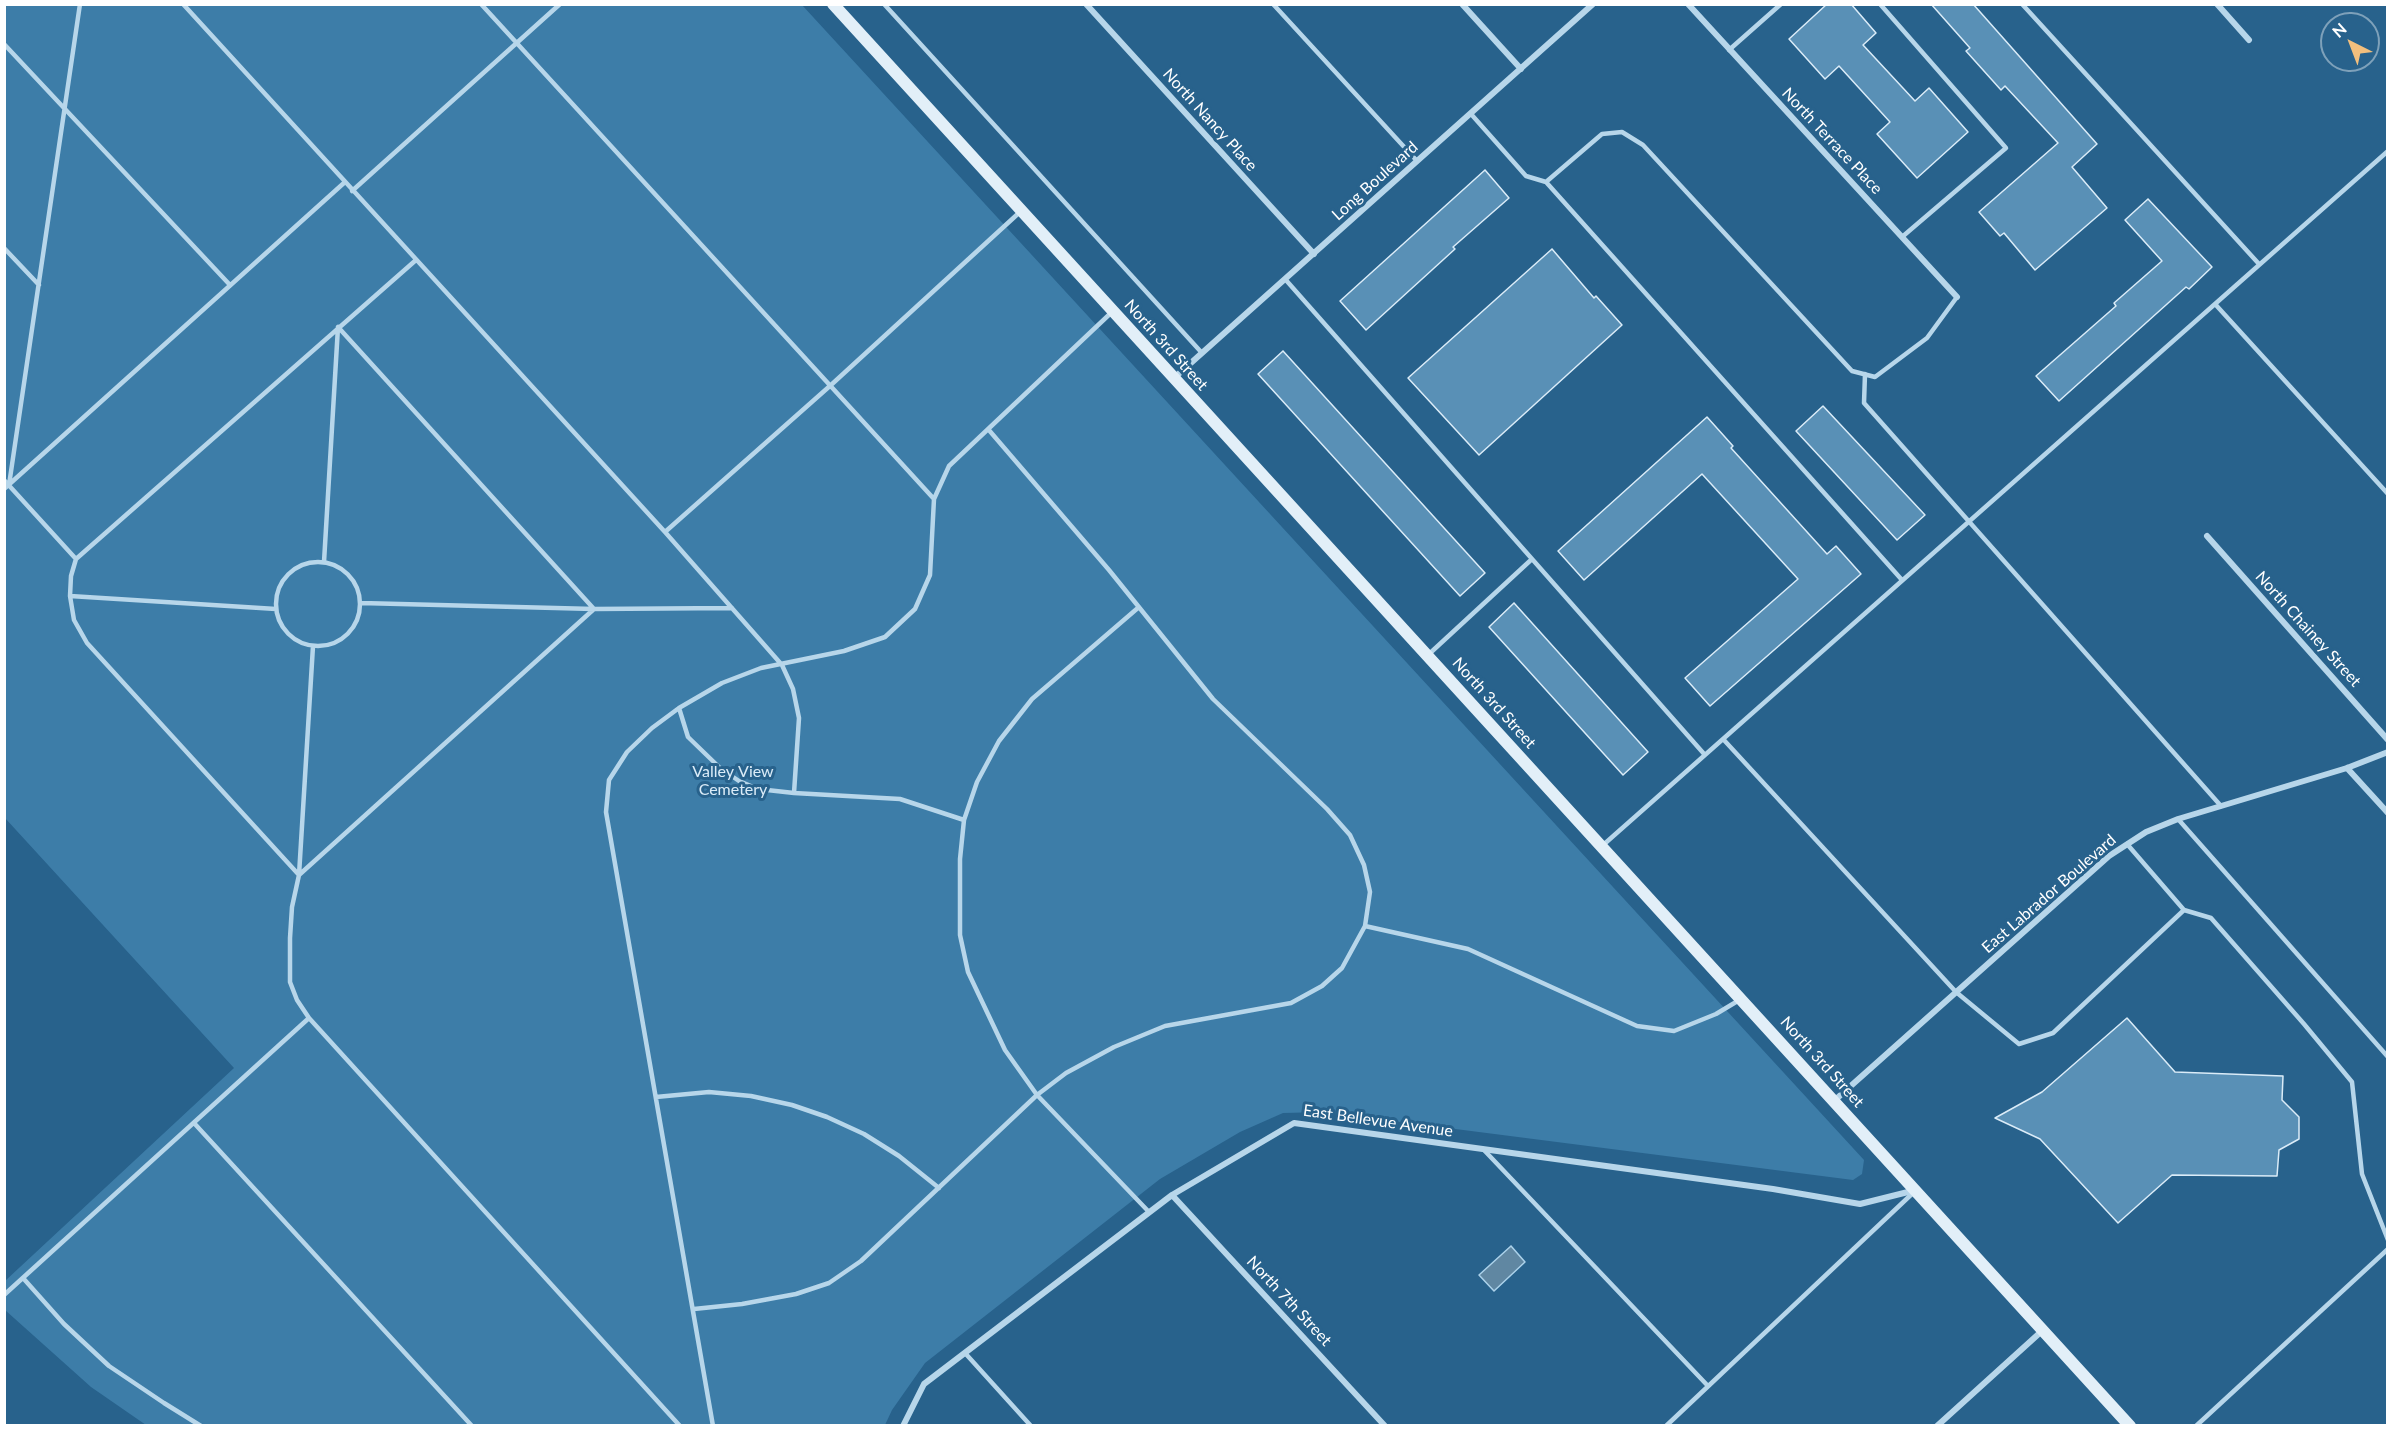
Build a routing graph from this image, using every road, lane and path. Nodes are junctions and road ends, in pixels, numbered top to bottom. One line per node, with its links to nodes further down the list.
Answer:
1 (80, 4): 21 (lane)
2 (183, 4): 25 (lane)
3 (482, 4): 17 (lane)
4 (560, 4): 17 (lane)
5 (833, 4): 28 (main road, North 3rd Street)
6 (884, 4): 41 (lane)
7 (1086, 4): 31 (street, North Nancy Place)
8 (1273, 4): 24 (lane)
9 (1462, 4): 20 (street)
10 (1593, 4): 20 (street, Long Boulevard)
11 (1688, 4): 19 (street, North Terrace Place)
12 (1781, 4): 19 (lane)
13 (1880, 4): 29 (lane)
14 (2022, 4): 33 (lane)
15 (2217, 4): 16 (street)
16 (2249, 40)
17 (517, 42): 27 (lane); 44 (lane)
18 (4, 44): 21 (lane)
19 (1729, 50): 29 (street, North Terrace Place)
20 (1521, 69): 22 (street, Long Boulevard)
21 (64, 109): 35 (lane); 36 (lane)
22 (1471, 114): 24 (street, Long Boulevard); 26 (lane)
23 (2388, 151): 33 (lane)
24 (1417, 161): 31 (street, Long Boulevard)
25 (345, 182): 27 (lane); 36 (lane)
26 (1546, 182): 42 (lane); 57 (lane)
27 (352, 191): 32 (lane)
28 (1021, 210): 39 (main road, North 3rd Street); 44 (lane)
29 (1902, 237): 37 (street, North Terrace Place)
30 (4, 248): 35 (lane)
31 (1314, 254): 34 (street, Long Boulevard)
32 (416, 260): 40 (lane); 52 (lane)
33 (2259, 264): 38 (lane)
34 (1285, 279): 41 (street, Long Boulevard); 54 (lane)
35 (39, 285): 47 (lane)
36 (230, 285): 47 (lane)
37 (1957, 297): 42 (lane)
38 (2215, 303): 49 (lane); 51 (lane)
39 (1113, 311): 43 (main road, North 3rd Street); 45 (lane)
40 (338, 327): 55 (lane); 56 (lane); 63 (lane)
41 (1202, 353): 43 (street, Long Boulevard)
42 (1865, 374): 51 (lane)
43 (1174, 378): 65 (main road, North 3rd Street)
44 (831, 385): 50 (lane); 52 (lane)
45 (988, 429): 50 (lane); 60 (lane)
46 (4, 480): 47 (lane)
47 (9, 485): 48 (lane); 55 (lane)
48 (4, 489)
49 (2388, 494)
50 (934, 499): 66 (lane)
51 (1970, 520): 57 (lane); 74 (lane)
52 (665, 532): 61 (lane)
53 (2207, 536): 69 (street, North Chainey Street)
54 (1532, 559): 65 (lane); 71 (lane)
55 (76, 560): 58 (lane)
56 (324, 562): 59 (lane); 62 (lane)
57 (1902, 580): 68 (lane)
58 (70, 596): 62 (lane); 80 (lane)
59 (361, 603): 63 (lane); 64 (lane)
60 (1139, 607): 77 (lane); 82 (lane)
61 (732, 608): 63 (lane); 66 (lane)
62 (276, 609): 64 (lane)
63 (594, 609): 80 (lane)
64 (313, 646): 80 (lane)
65 (1428, 655): 79 (main road, North 3rd Street)
66 (782, 665): 67 (lane); 73 (lane)
67 (679, 708): 73 (lane); 88 (lane)
68 (1723, 739): 71 (lane); 83 (lane)
69 (2388, 740)
70 (2388, 752): 72 (street, East Labrador Boulevard)
71 (1705, 755): 79 (lane)
72 (2347, 768): 74 (street, East Labrador Boulevard); 75 (street)
73 (794, 794): 77 (lane)
74 (2221, 806): 76 (street, East Labrador Boulevard)
75 (2388, 813)
76 (2178, 819): 78 (street, East Labrador Boulevard); 86 (lane)
77 (964, 820): 87 (lane)
78 (2127, 844): 81 (lane); 83 (street, East Labrador Boulevard)
79 (1602, 846): 84 (main road, North 3rd Street)
80 (300, 875): 85 (lane)
81 (2184, 910): 83 (lane); 96 (lane)
82 (1365, 926): 84 (lane); 87 (lane)
83 (1956, 992): 89 (street, East Labrador Boulevard)
84 (1742, 999): 89 (main road, North 3rd Street)
85 (309, 1018): 90 (lane); 106 (lane)
86 (2388, 1057)
87 (1037, 1095): 92 (lane); 95 (lane)
88 (656, 1098): 92 (lane); 100 (lane)
89 (1834, 1100): 93 (main road, North 3rd Street)
90 (194, 1123): 98 (lane); 105 (lane)
91 (1483, 1149): 93 (street, East Bellevue Avenue); 94 (street, East Bellevue Avenue); 103 (lane)
92 (939, 1188): 100 (lane)
93 (1917, 1190): 101 (main road, North 3rd Street); 103 (lane)
94 (1172, 1195): 95 (street, East Bellevue Avenue); 110 (street, North 7th Street)
95 (1149, 1212): 102 (street, East Bellevue Avenue)
96 (2388, 1240)
97 (2388, 1249): 114 (lane)
98 (23, 1278): 99 (lane); 104 (lane)
99 (4, 1294)
100 (694, 1309): 107 (lane)
101 (2043, 1330): 112 (street); 113 (main road, North 3rd Street)
102 (965, 1353): 108 (street, East Bellevue Avenue); 109 (lane)
103 (1708, 1386): 111 (lane)
104 (201, 1425)
105 (472, 1425)
106 (680, 1425)
107 (713, 1425)
108 (903, 1425)
109 (1031, 1425)
110 (1385, 1425)
111 (1666, 1425)
112 (1937, 1425)
113 (2130, 1425)
114 (2196, 1425)

